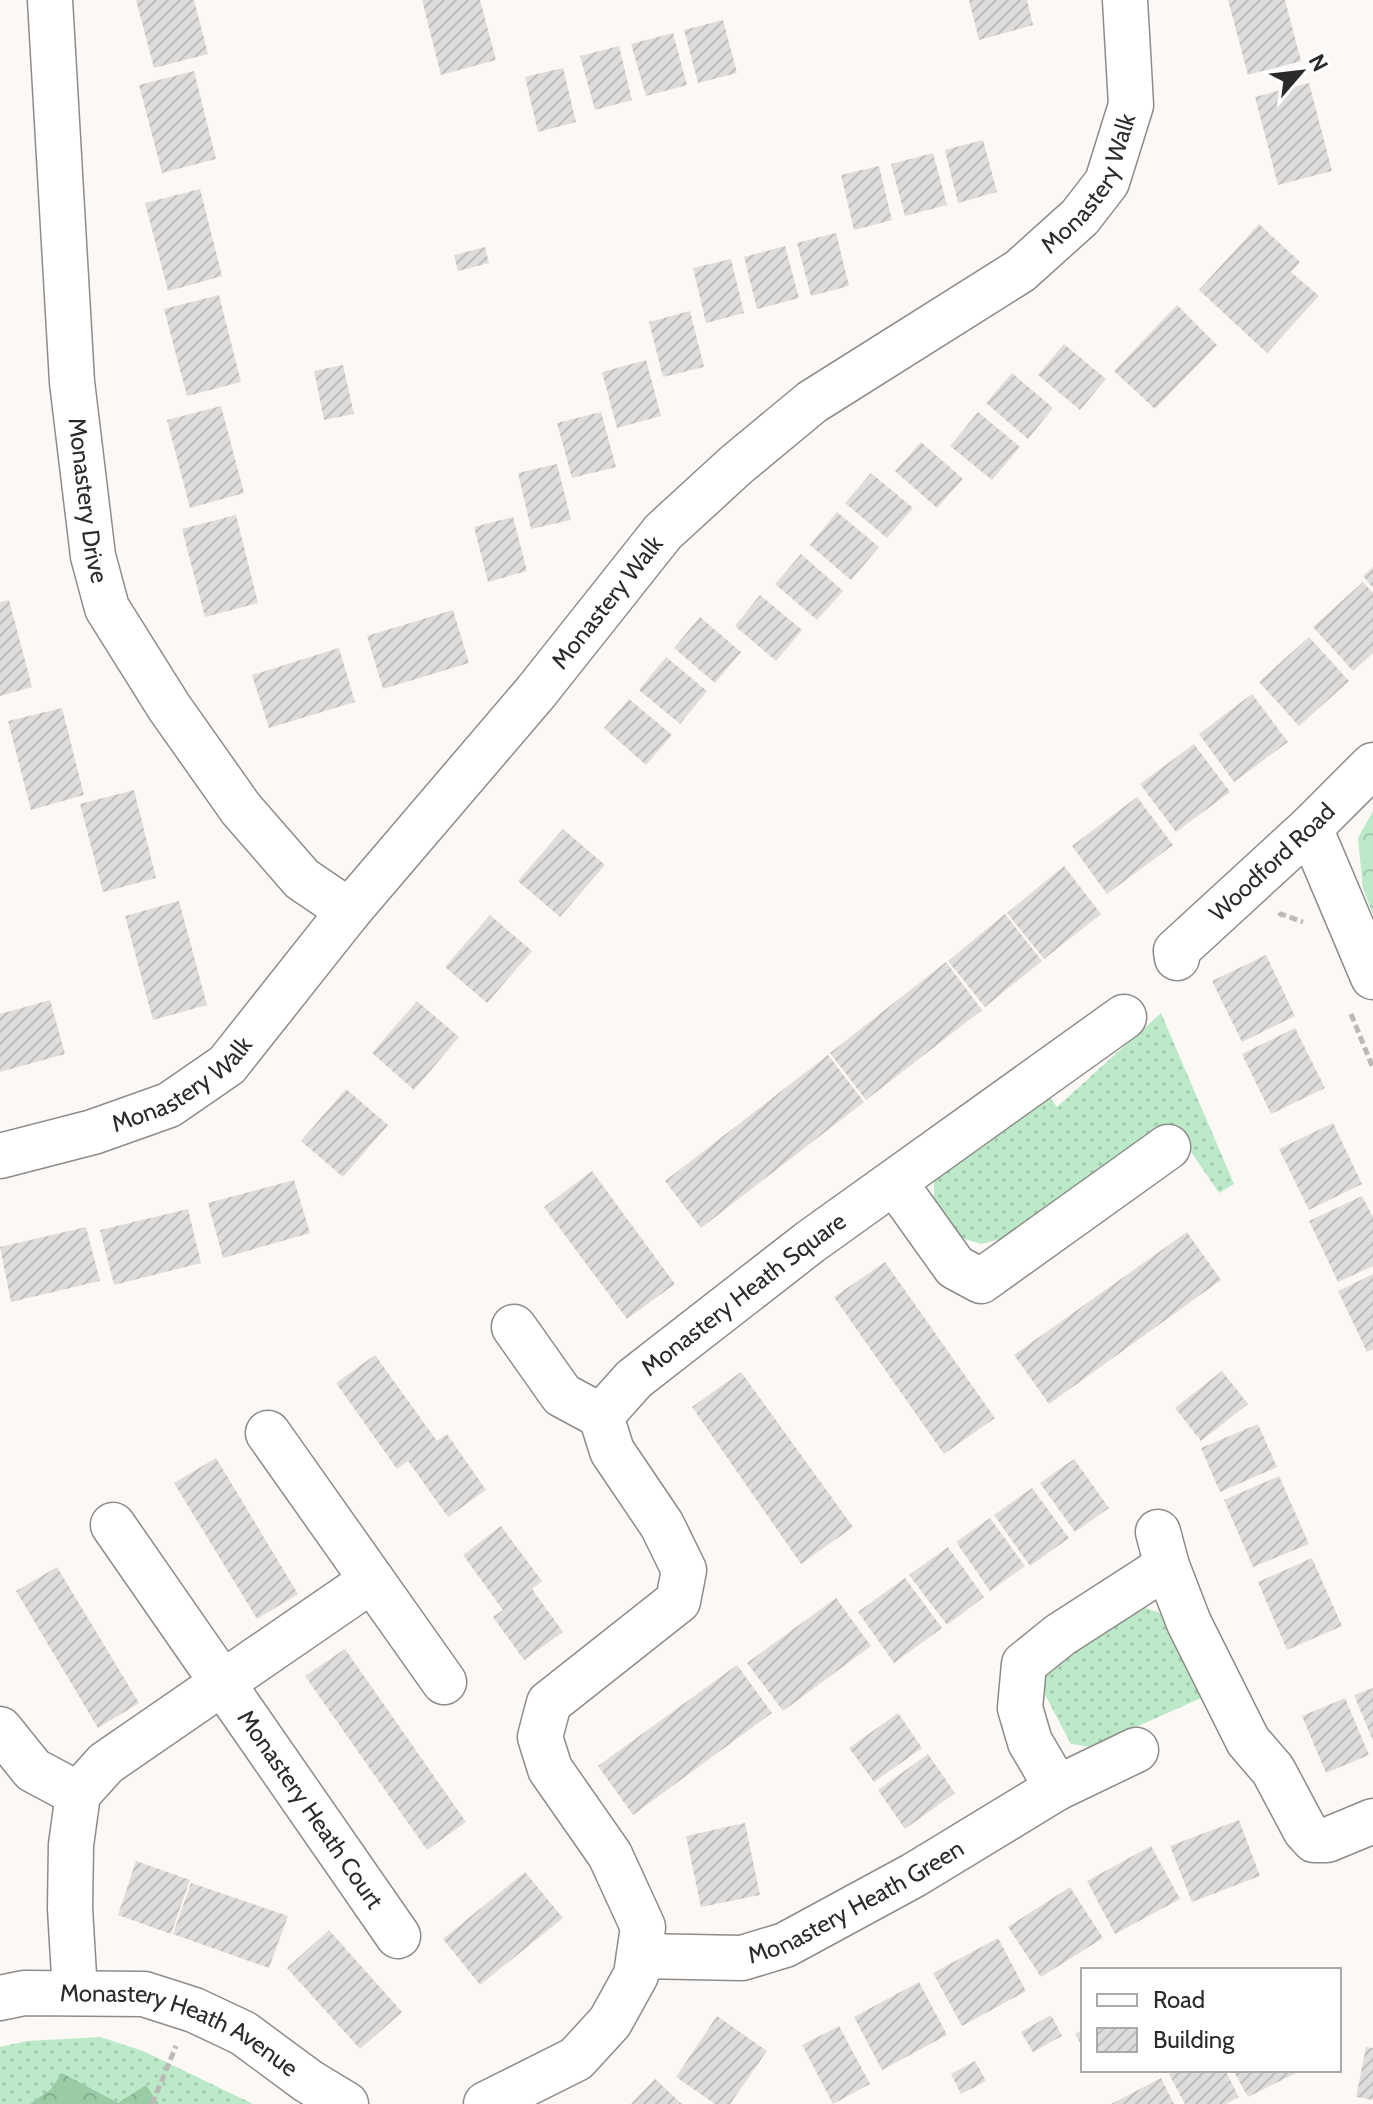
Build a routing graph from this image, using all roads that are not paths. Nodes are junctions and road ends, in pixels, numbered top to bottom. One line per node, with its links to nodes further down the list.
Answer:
1 (50, 0): 5 (street, Monastery Drive)
2 (1125, 0): 5 (street, Monastery Walk)
3 (1373, 765): 4 (street, Woodford Road)
4 (1310, 828): 6 (street, Woodford Road); 7 (street)
5 (349, 911): 10 (street, Monastery Walk)
6 (1177, 958)
7 (1373, 977)
8 (1124, 1017): 11 (street, Monastery Heath Square)
9 (1168, 1147): 11 (street)
10 (0, 1156)
11 (895, 1183): 13 (street, Monastery Heath Square)
12 (514, 1327): 13 (street)
13 (601, 1416): 25 (street)
14 (268, 1433): 16 (street)
15 (113, 1525): 18 (street, Monastery Heath Court)
16 (372, 1580): 17 (street); 18 (street, Monastery Heath Court)
17 (444, 1682)
18 (222, 1683): 22 (street, Monastery Heath Court); 24 (street, Monastery Heath Court)
19 (0, 1729): 22 (street)
20 (1136, 1750): 21 (street, Monastery Heath Green)
21 (1057, 1788): 23 (street); 25 (street, Monastery Heath Green)
22 (78, 1794): 26 (street)
23 (1373, 1821)
24 (398, 1936)
25 (639, 1956): 29 (street)
26 (75, 1993): 27 (street, Monastery Heath Avenue); 28 (street, Monastery Heath Avenue)
27 (0, 1998)
28 (346, 2104)
29 (486, 2104)

